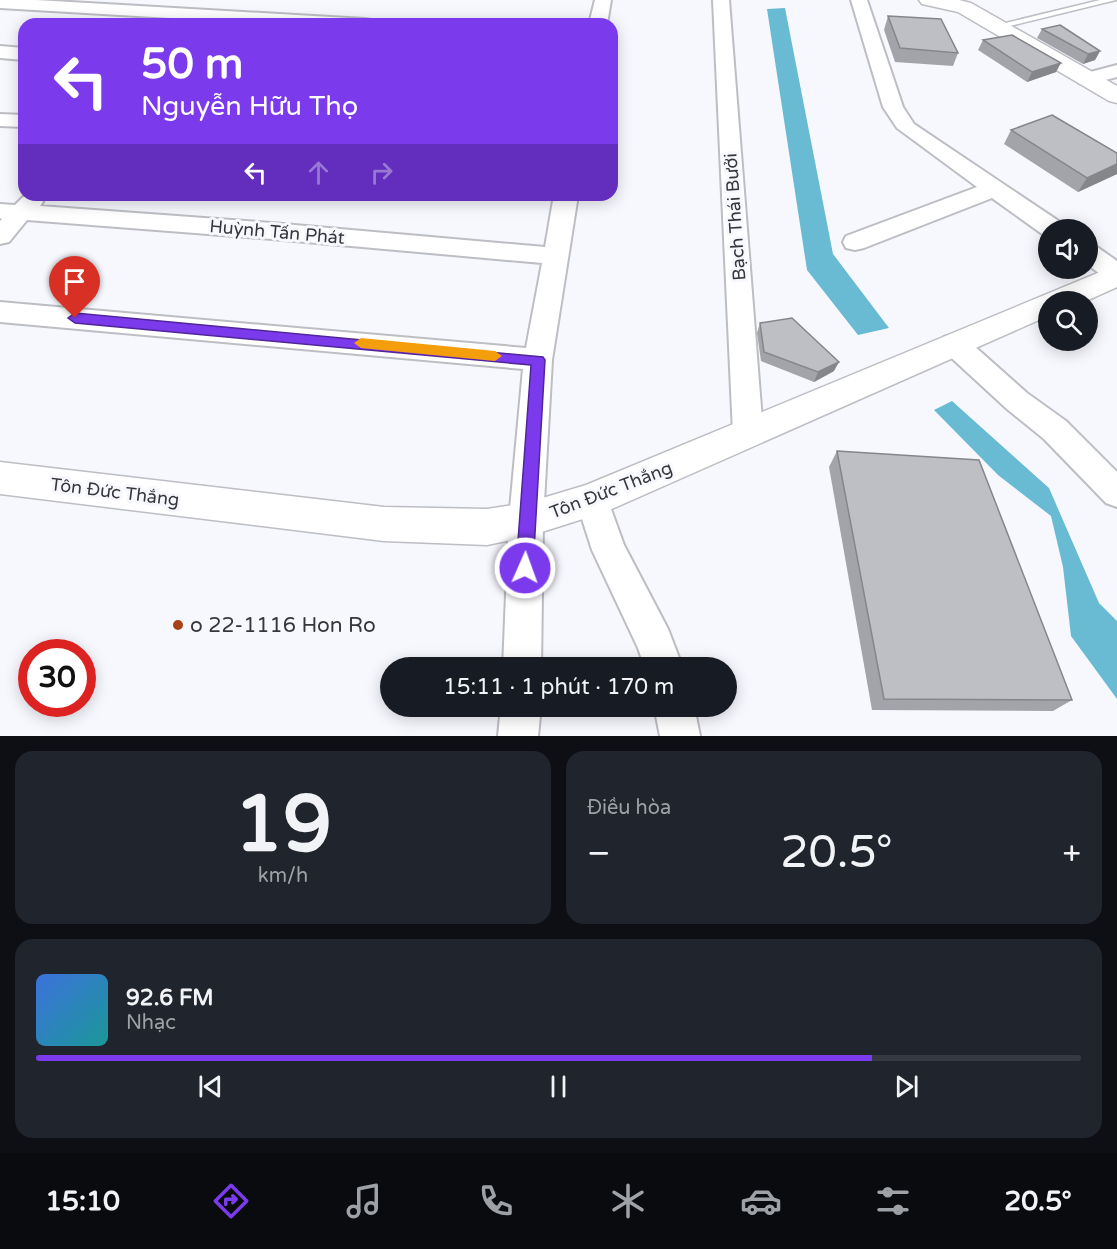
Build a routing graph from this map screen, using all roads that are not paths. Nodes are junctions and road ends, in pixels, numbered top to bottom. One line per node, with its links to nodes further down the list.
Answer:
1 (208, 0): 9 (street)
2 (603, 0): 10 (street)
3 (722, 0): 33 (street, Bạch Thái Bưởi)
4 (859, 0): 19 (street)
5 (1112, 0): 11 (lane)
6 (936, 1): 11 (main road)
7 (0, 3): 8 (street)
8 (179, 18)
9 (192, 18)
10 (599, 18)
11 (999, 26): 15 (main road)
12 (0, 52): 13 (street)
13 (18, 54)
14 (1117, 71): 15 (street)
15 (1086, 79): 16 (main road)
16 (1117, 96)
17 (0, 120): 18 (street)
18 (18, 121)
19 (996, 188): 22 (street); 24 (street)
20 (566, 201): 25 (street)
21 (20, 206): 23 (street); 25 (street, Huỳnh Tấn Phát)
22 (1039, 219)
23 (0, 236)
24 (855, 242)
25 (554, 256): 32 (street)
26 (1098, 260): 27 (street)
27 (1117, 274): 28 (main road)
28 (1079, 291)
29 (1038, 308): 31 (main road, Tôn Đức Thắng)
30 (0, 312): 32 (street)
31 (954, 344): 33 (main road, Tôn Đức Thắng); 35 (street)
32 (538, 360): 37 (street)
33 (748, 434): 36 (main road, Tôn Đức Thắng)
34 (0, 478): 37 (main road, Tôn Đức Thắng)
35 (1117, 494)
36 (592, 500): 37 (main road, Tôn Đức Thắng); 39 (street)
37 (526, 520): 38 (street)
38 (522, 657)
39 (660, 657)
40 (520, 717): 42 (street)
41 (676, 717): 43 (street)
42 (518, 736)
43 (680, 736)

